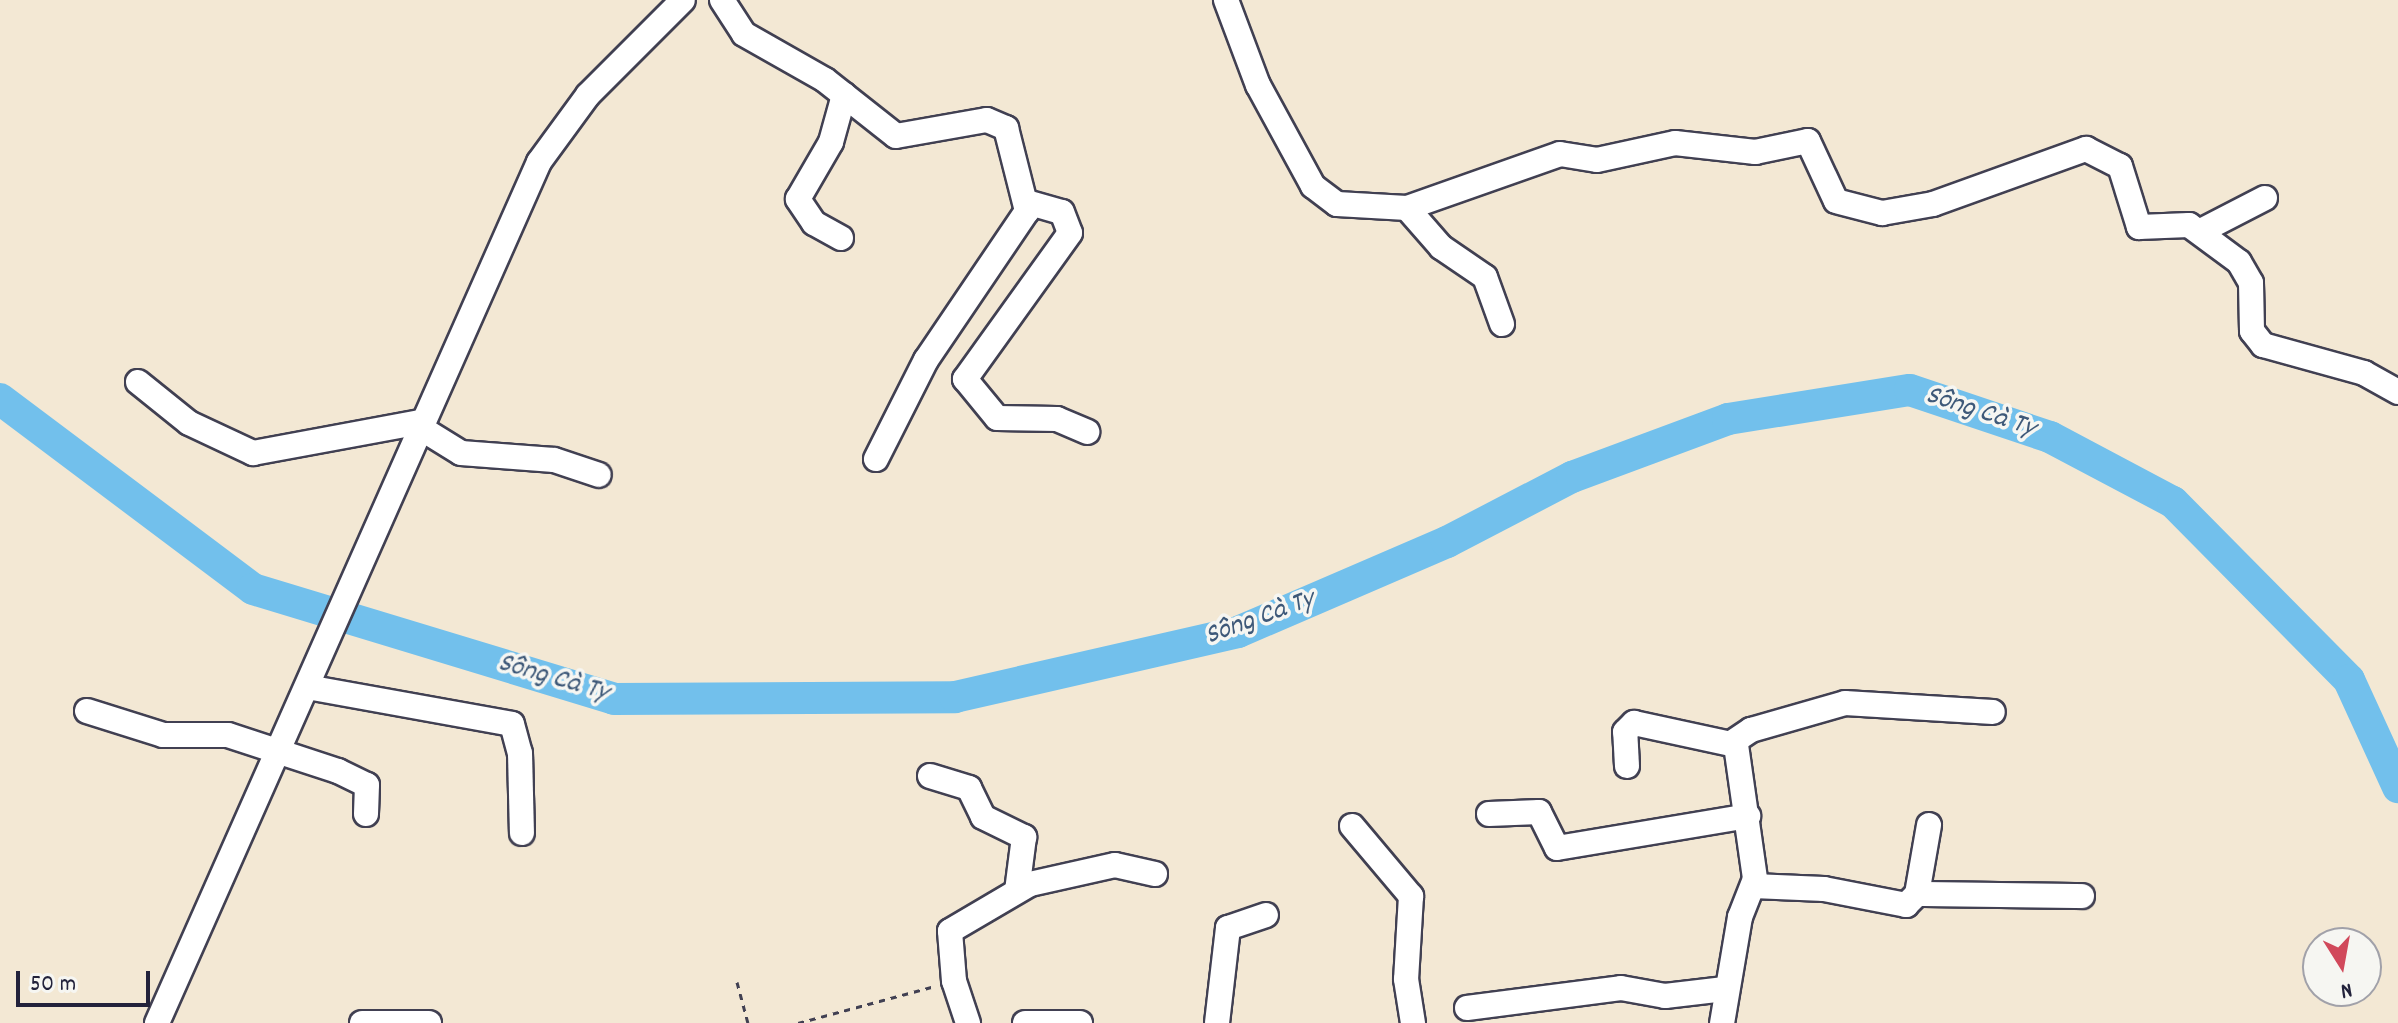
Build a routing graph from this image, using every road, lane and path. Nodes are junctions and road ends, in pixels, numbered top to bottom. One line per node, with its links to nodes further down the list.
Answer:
1 (683, 0): 13 (street)
2 (722, 0): 4 (street)
3 (1226, 0): 7 (street)
4 (844, 95): 6 (street); 9 (street)
5 (2265, 198): 8 (street)
6 (1030, 203): 14 (street); 15 (street)
7 (1407, 208): 8 (street); 10 (street)
8 (2201, 231): 12 (street)
9 (841, 238)
10 (1502, 324)
11 (138, 382): 13 (street)
12 (2398, 392)
13 (420, 425): 16 (street); 17 (street)
14 (1087, 432)
15 (876, 459)
16 (599, 475)
17 (310, 682): 21 (street); 29 (street)
18 (87, 711): 21 (street)
19 (1993, 712): 20 (street)
20 (1733, 742): 22 (street); 26 (street)
21 (280, 749): 24 (street); 40 (street)
22 (1627, 766)
23 (930, 776): 32 (street)
24 (366, 814)
25 (1489, 814): 26 (street)
26 (1748, 816): 31 (street)
27 (1929, 825): 33 (street)
28 (1352, 826): 49 (street)
29 (522, 833)
30 (1155, 874): 32 (street)
31 (1753, 886): 33 (street); 38 (street)
32 (1017, 891): 36 (street)
33 (1917, 894): 34 (street)
34 (2082, 896)
35 (1266, 915): 48 (street)
36 (954, 981): 44 (path); 45 (street)
37 (737, 982): 43 (path)
38 (1725, 989): 39 (street); 50 (street)
39 (1467, 1008)
40 (157, 1023)
41 (362, 1023): 42 (street)
42 (429, 1023)
43 (748, 1023)
44 (798, 1023)
45 (968, 1023)
46 (1025, 1023): 47 (street)
47 (1080, 1023)
48 (1217, 1023)
49 (1413, 1023)
50 (1722, 1023)

